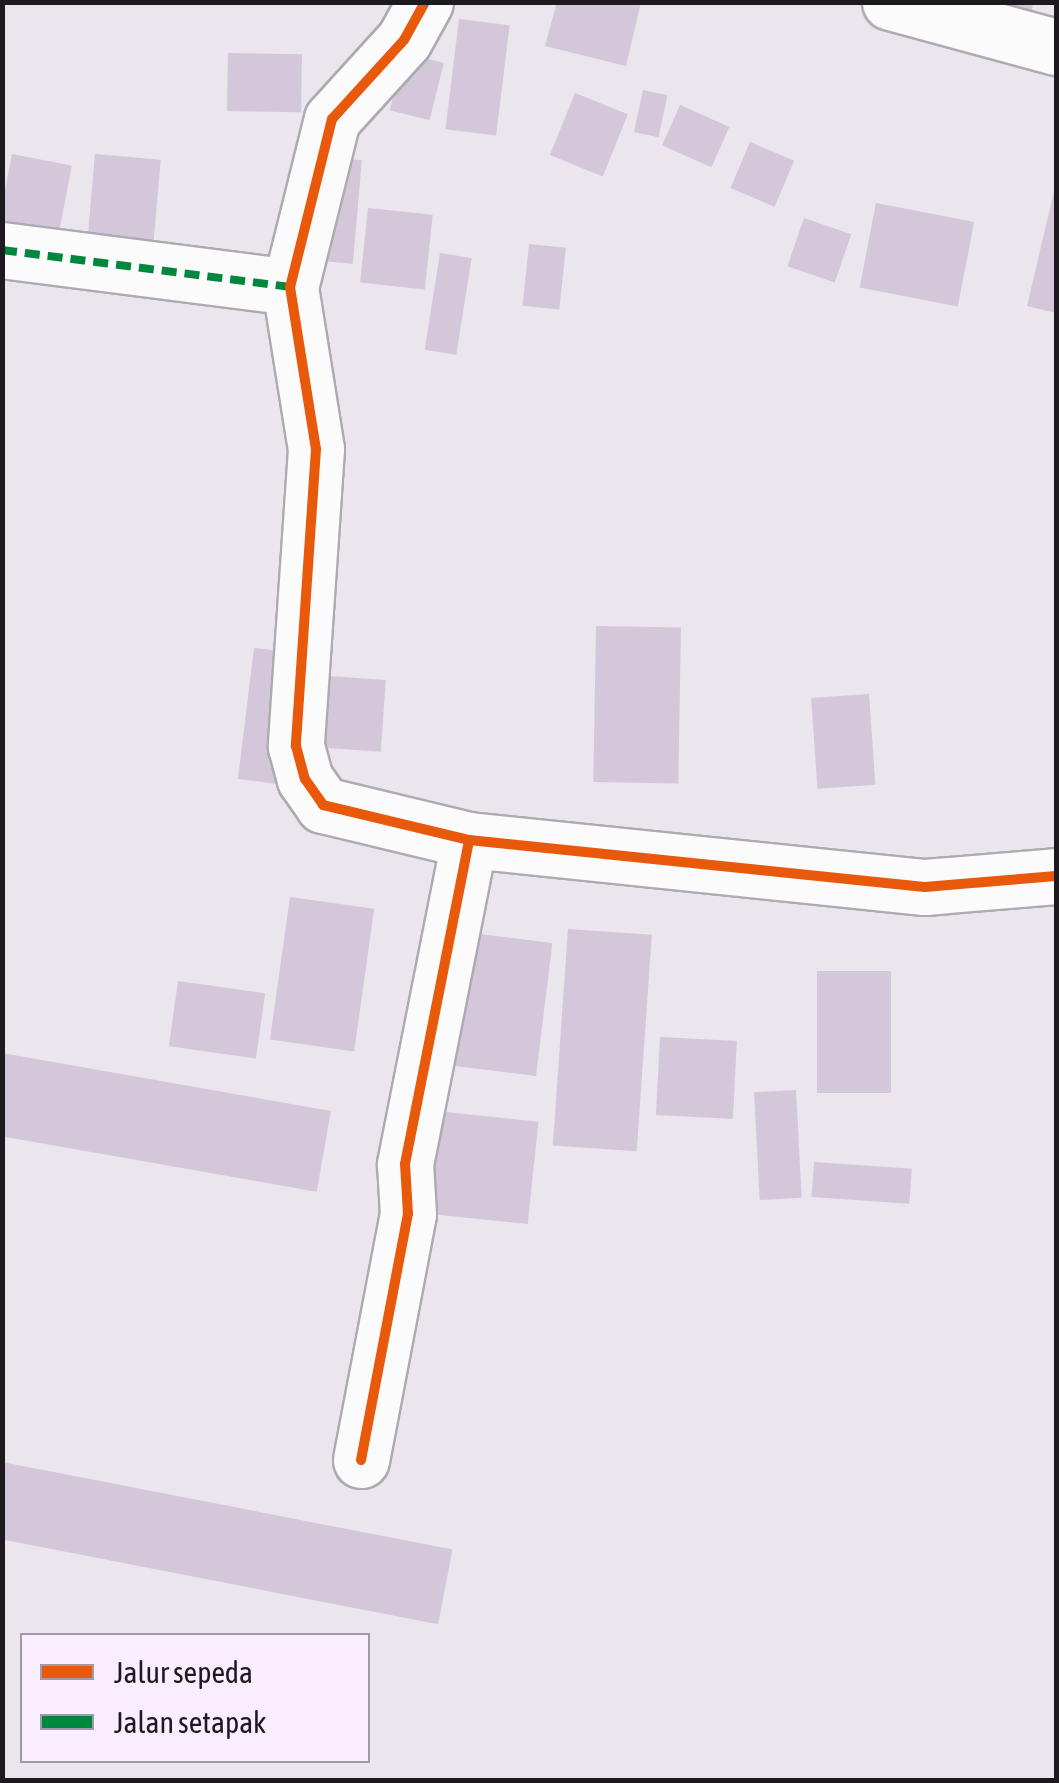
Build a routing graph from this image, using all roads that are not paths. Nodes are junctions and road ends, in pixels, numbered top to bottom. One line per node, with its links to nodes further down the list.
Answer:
1 (425, 2): 5 (street)
2 (890, 2): 3 (street)
3 (1056, 47)
4 (2, 250): 5 (street)
5 (290, 287): 6 (street)
6 (469, 840): 7 (street); 8 (street)
7 (1056, 876)
8 (361, 1460)

